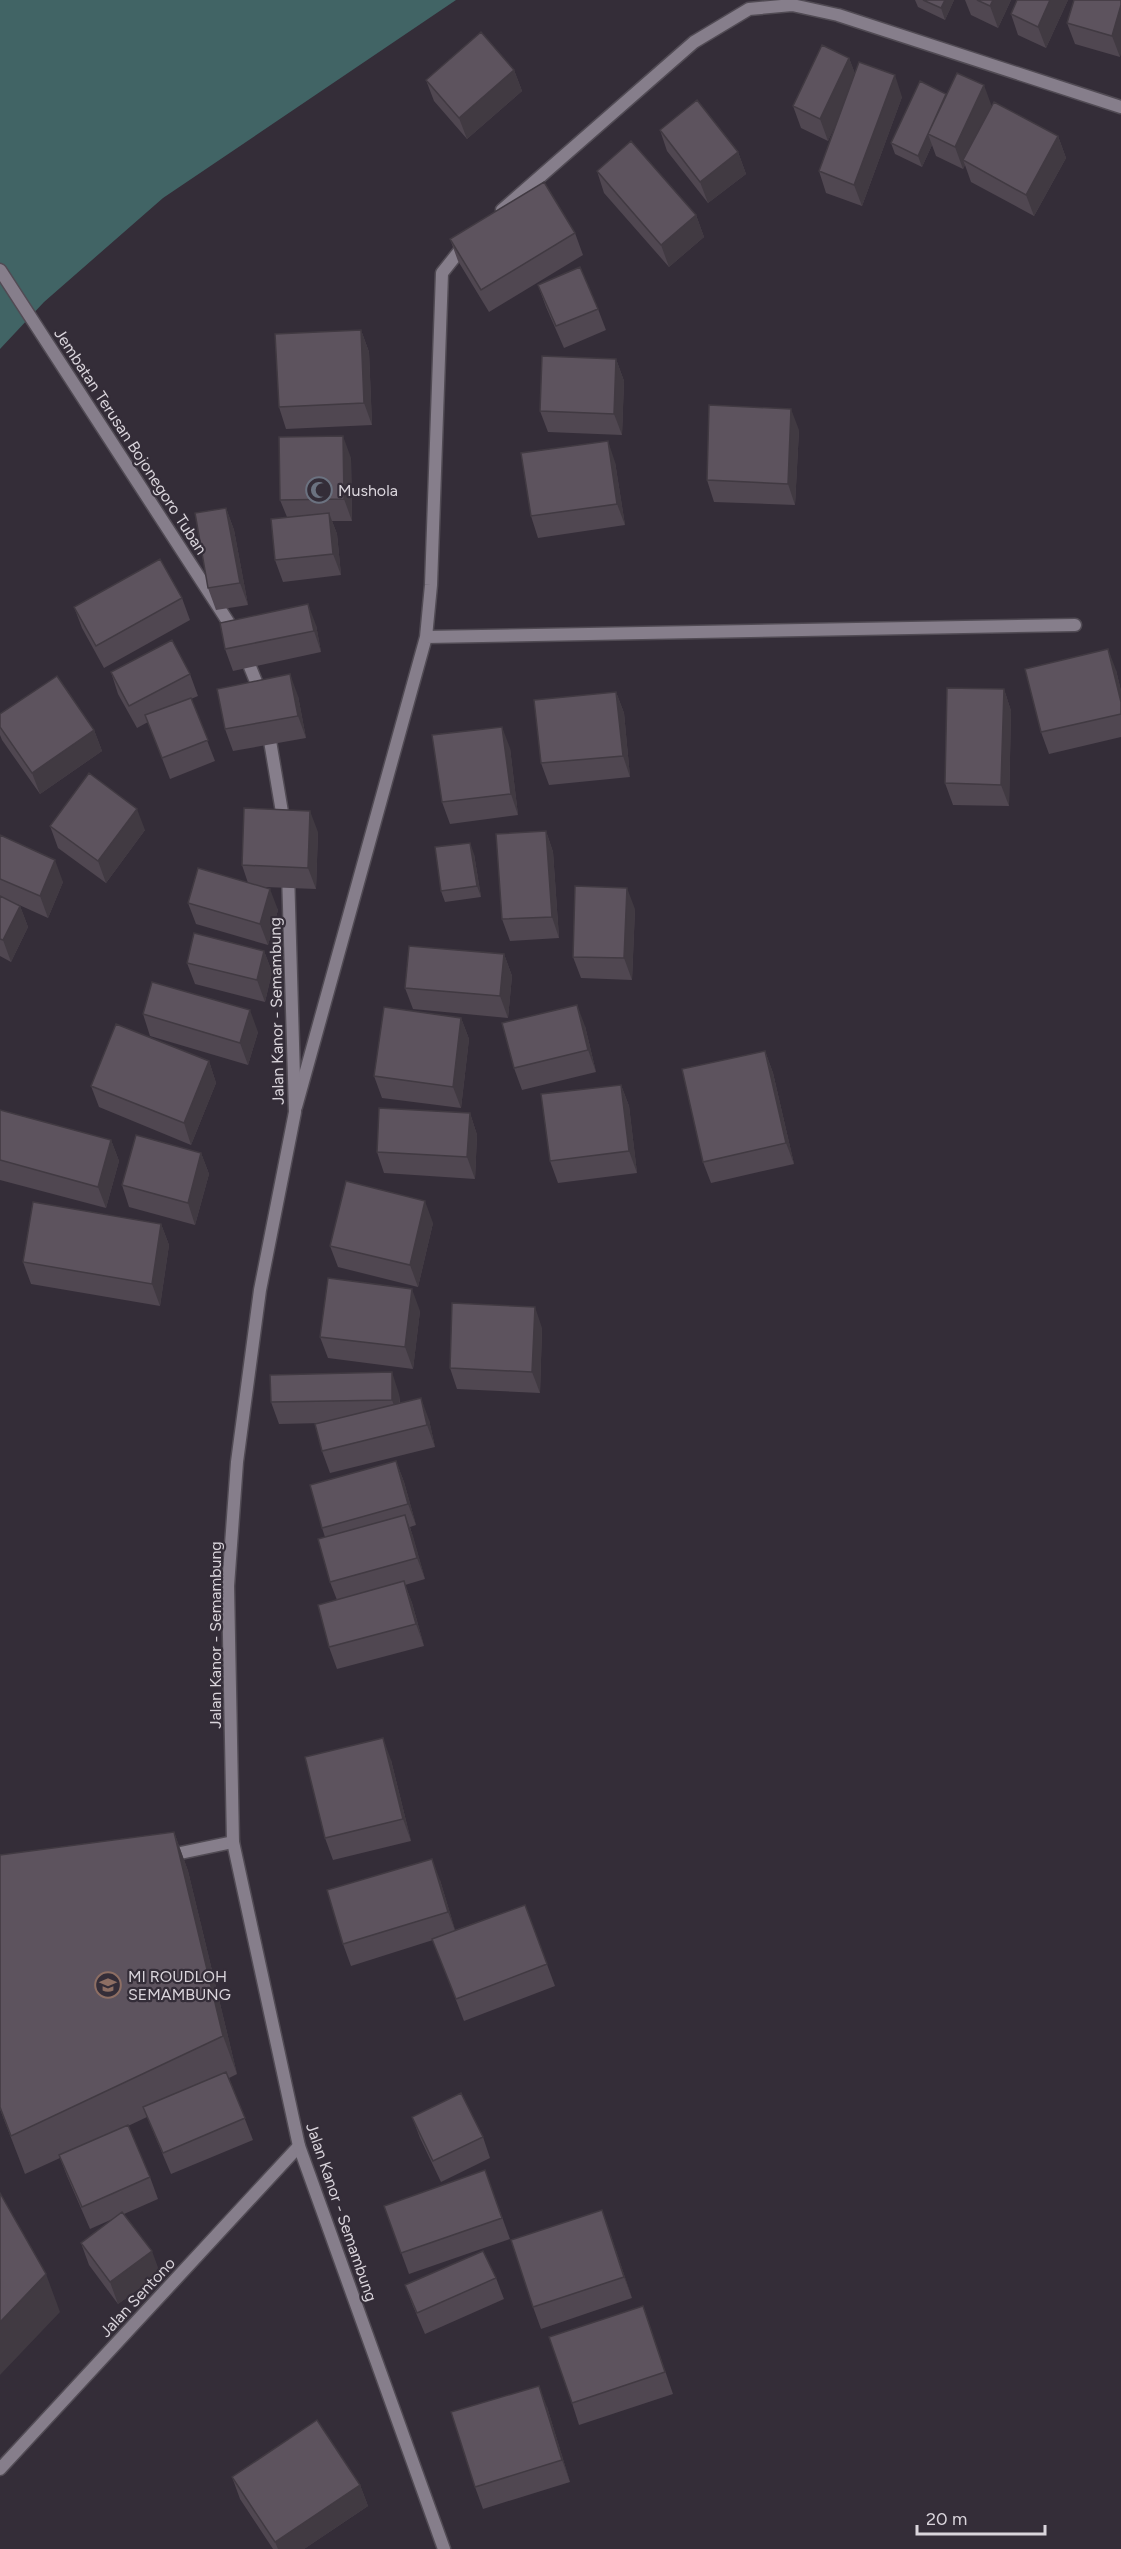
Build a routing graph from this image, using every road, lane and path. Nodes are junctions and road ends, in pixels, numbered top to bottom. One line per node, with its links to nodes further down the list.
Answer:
1 (1121, 106): 2 (street)
2 (496, 215)
3 (478, 231): 6 (street)
4 (0, 270): 7 (street, Jembatan Terusan Bojonegoro Tuban)
5 (1075, 625): 6 (street)
6 (426, 637): 9 (street)
7 (285, 837)
8 (287, 858): 9 (street, Jalan Kanor - Semambung)
9 (295, 1112): 10 (street, Jalan Kanor - Semambung)
10 (232, 1842): 11 (street); 12 (street, Jalan Kanor - Semambung)
11 (151, 1859)
12 (299, 2146): 13 (street, Jalan Sentono); 14 (street, Jalan Kanor - Semambung)
13 (0, 2469)
14 (444, 2549)

